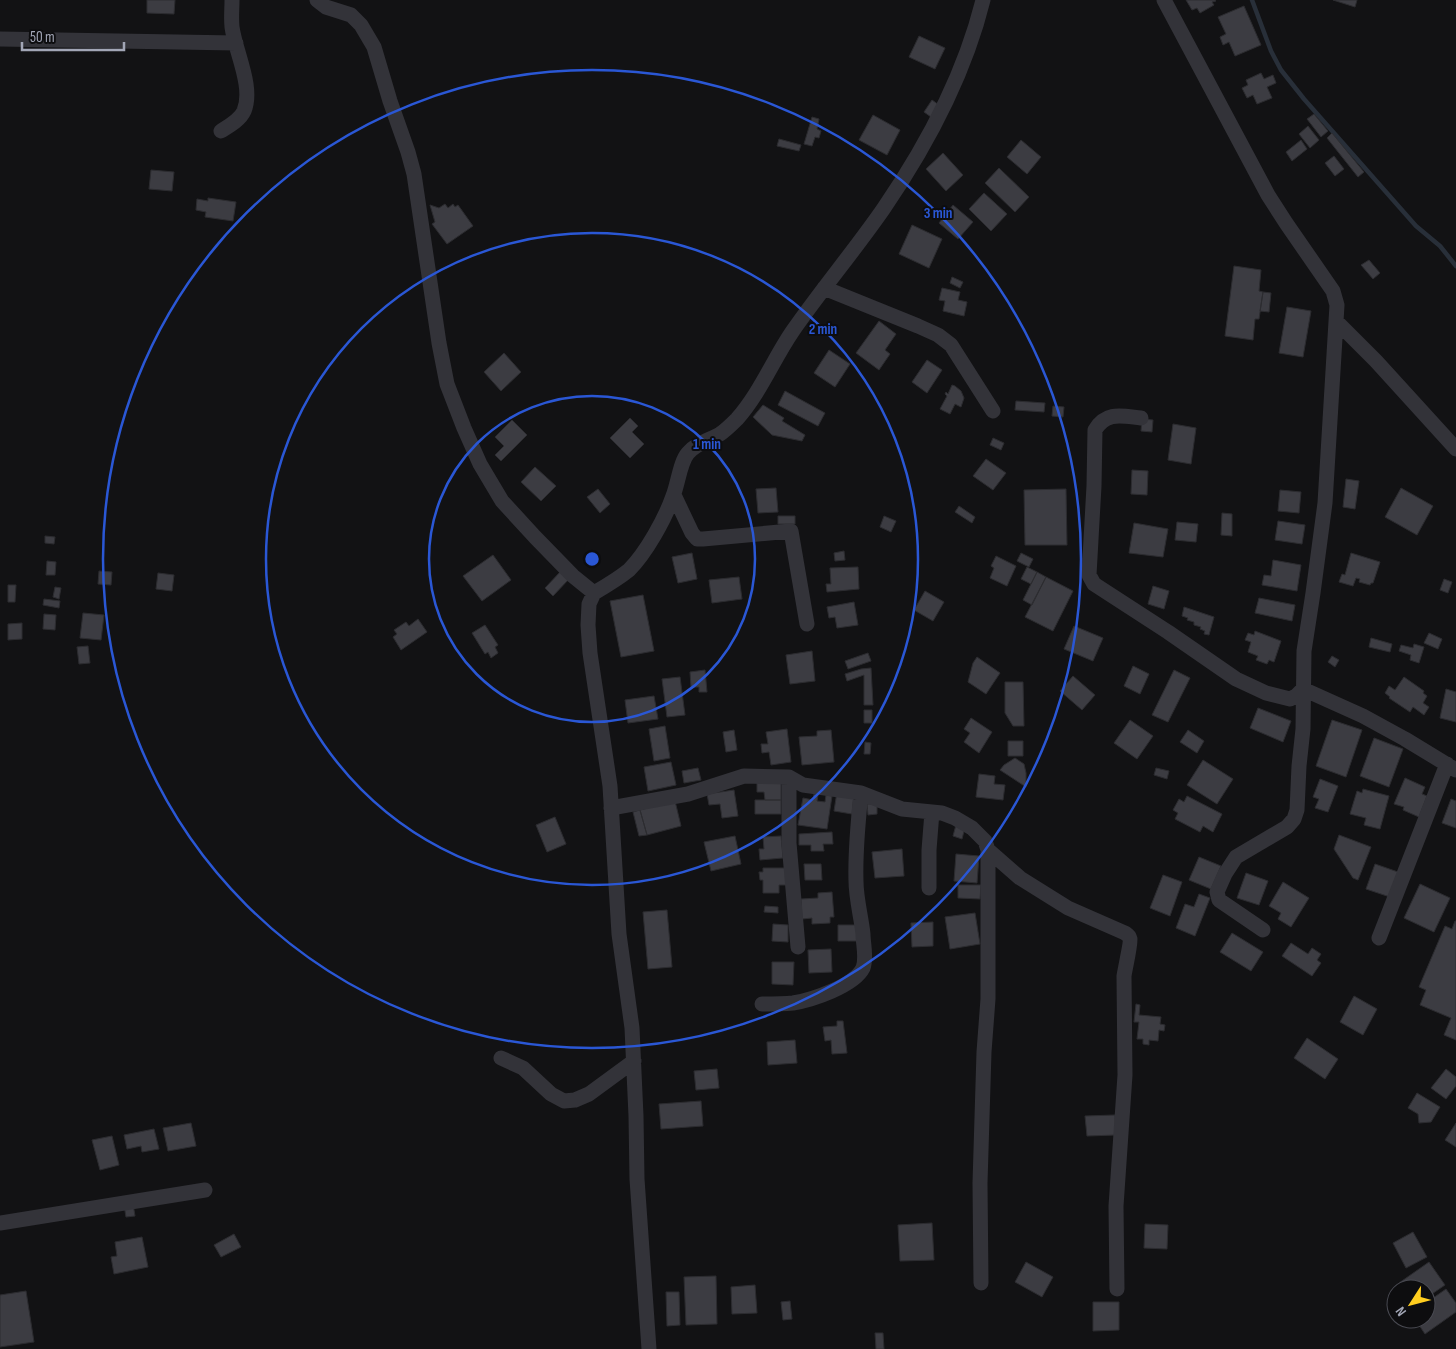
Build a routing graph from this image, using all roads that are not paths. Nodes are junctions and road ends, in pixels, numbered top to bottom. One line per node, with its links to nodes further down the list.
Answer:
1 (232, 0): 6 (street)
2 (317, 0): 14 (street)
3 (983, 0): 8 (street)
4 (1164, 0): 9 (street)
5 (0, 39): 6 (street)
6 (236, 42): 7 (street)
7 (221, 131)
8 (824, 288): 10 (street); 13 (street)
9 (1337, 322): 12 (street); 16 (street)
10 (993, 411)
11 (1141, 418): 16 (street)
12 (1456, 449)
13 (674, 494): 14 (street); 15 (street)
14 (594, 593): 20 (street)
15 (807, 624)
16 (1303, 689): 17 (street); 24 (street)
17 (1451, 767): 25 (street)
18 (789, 777): 19 (street); 20 (street); 26 (street)
19 (861, 793): 21 (street); 27 (street)
20 (611, 808): 29 (street)
21 (932, 812): 22 (street); 23 (street)
22 (988, 850): 32 (street); 33 (street)
23 (929, 888)
24 (1263, 930)
25 (1379, 938)
26 (798, 947)
27 (762, 1004)
28 (501, 1058): 29 (street)
29 (634, 1061): 34 (street)
30 (205, 1190): 31 (street)
31 (0, 1223)
32 (981, 1283)
33 (1117, 1289)
34 (649, 1349)

